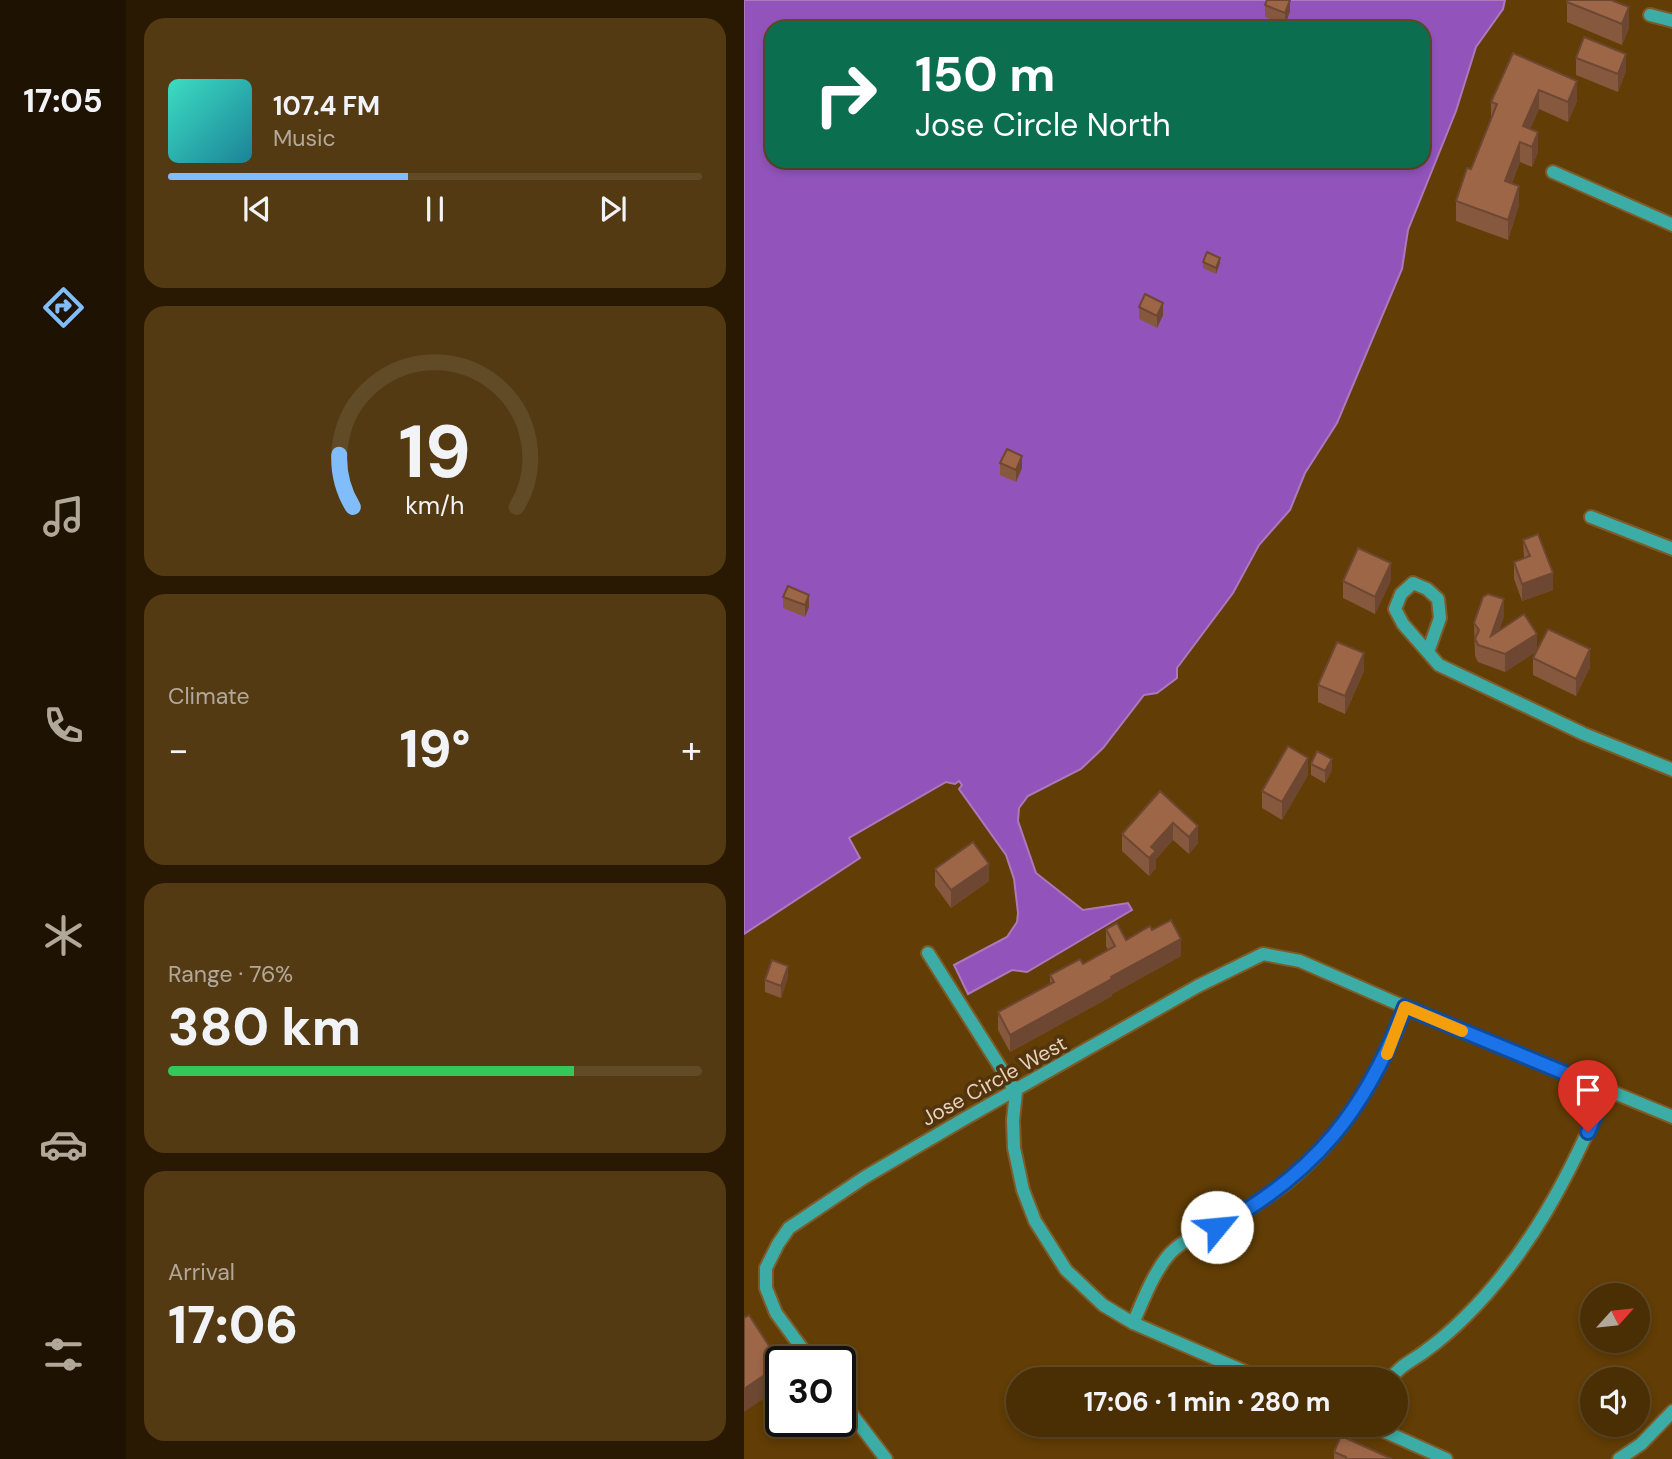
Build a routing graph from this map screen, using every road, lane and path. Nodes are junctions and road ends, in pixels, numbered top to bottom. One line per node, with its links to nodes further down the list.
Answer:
1 (1650, 15): 2 (street)
2 (1672, 21)
3 (1553, 173): 4 (street)
4 (1672, 225)
5 (1591, 517): 6 (street)
6 (1672, 549)
7 (1428, 652): 7 (street); 8 (street)
8 (1672, 771)
9 (928, 953): 12 (street)
10 (1405, 1007): 11 (street); 12 (street, Jose Circle West); 14 (street)
11 (1606, 1090): 13 (street); 17 (street)
12 (1016, 1092): 14 (street); 15 (street, Jose Circle West)
13 (1672, 1117)
14 (1133, 1323): 16 (street)
15 (800, 1346)
16 (1234, 1367)
17 (1402, 1367)
18 (1672, 1411): 23 (street)
19 (856, 1420): 21 (street)
20 (1397, 1437): 22 (street)
21 (886, 1459)
22 (1446, 1459)
23 (1619, 1459)

